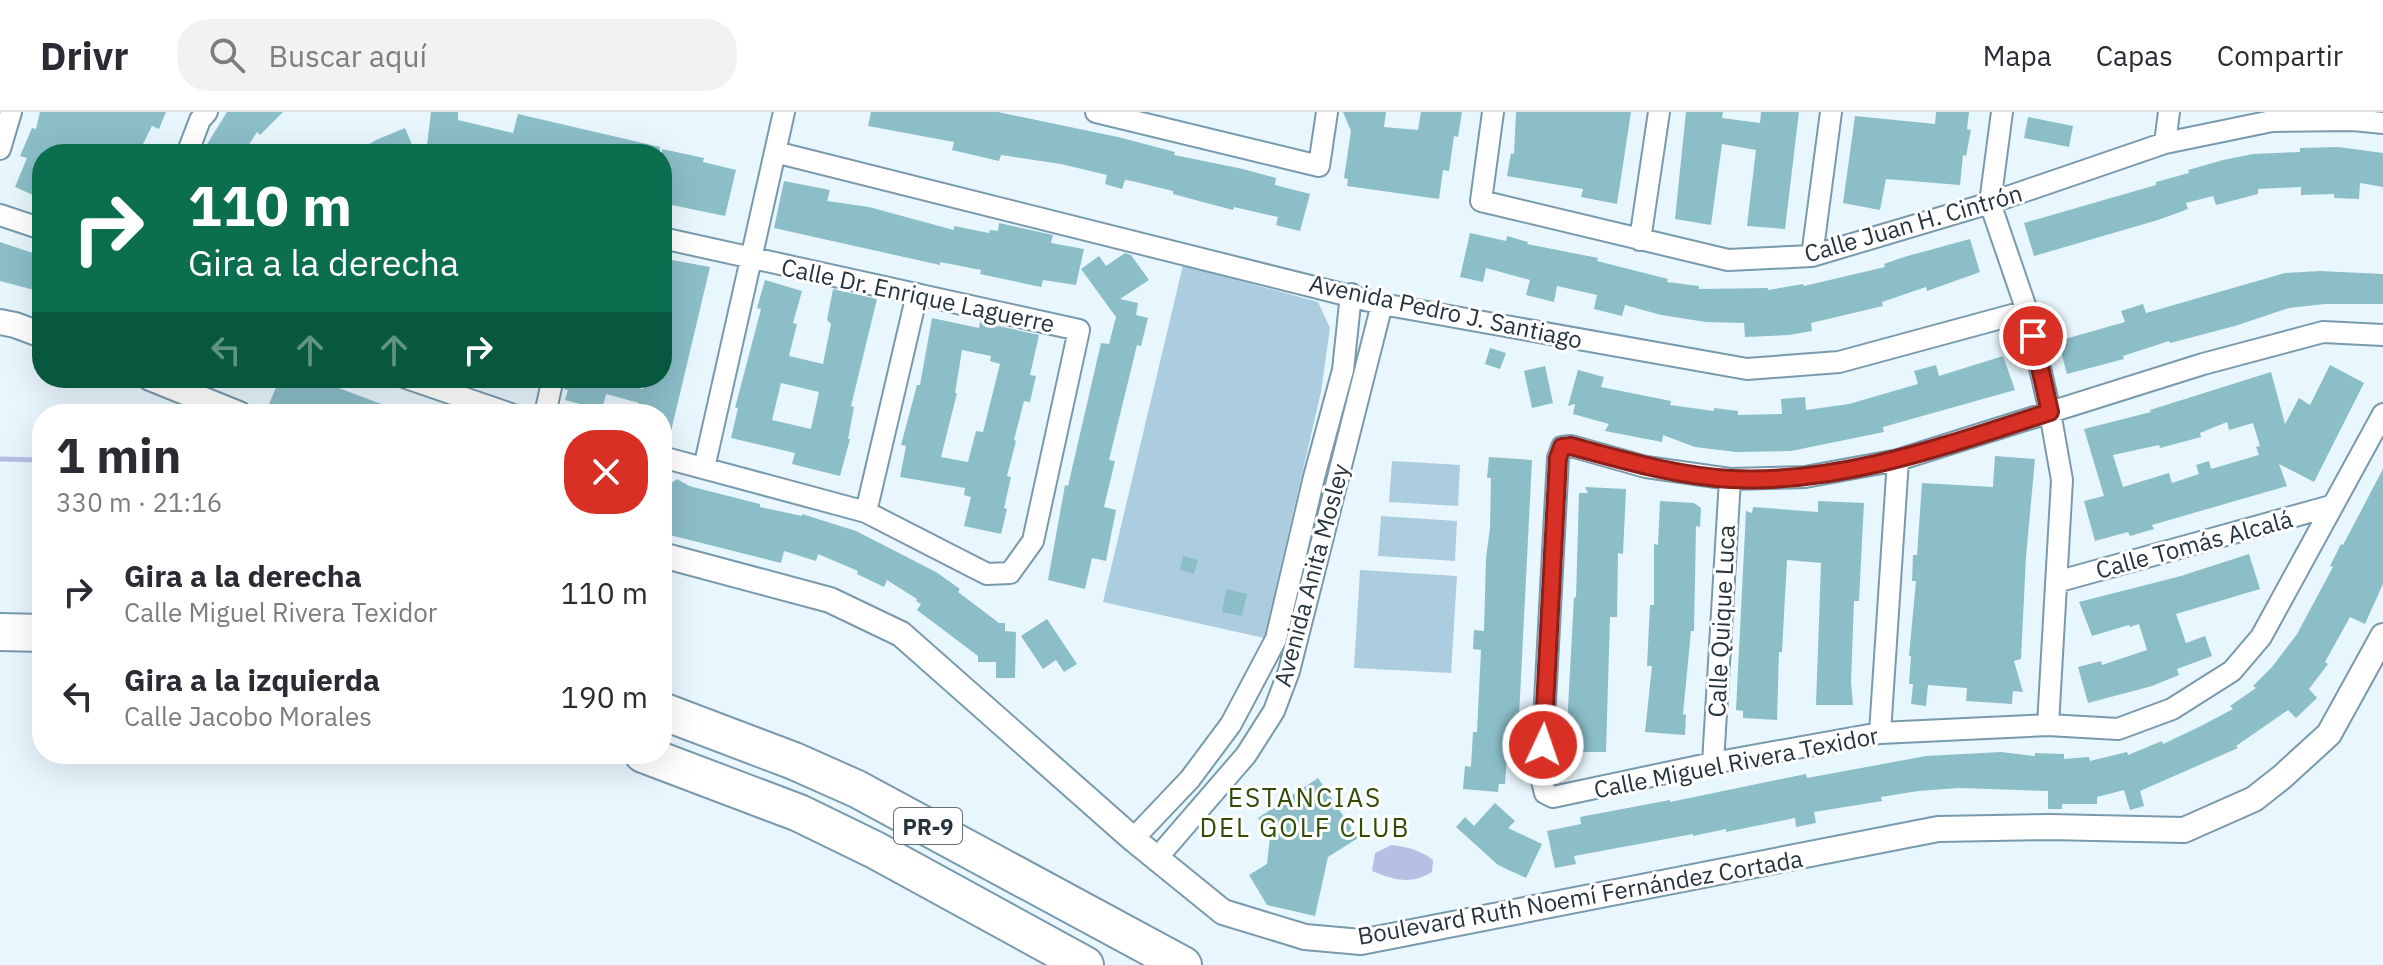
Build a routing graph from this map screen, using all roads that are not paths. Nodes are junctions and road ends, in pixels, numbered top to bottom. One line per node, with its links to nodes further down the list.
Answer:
1 (11, 112): 15 (street)
2 (207, 112): 14 (street)
3 (784, 112): 16 (street)
4 (1096, 112): 11 (street)
5 (1327, 112): 11 (street)
6 (1493, 112): 21 (street, Calle Juan H. Cintrón)
7 (1659, 112): 21 (street)
8 (1831, 112): 22 (street)
9 (2002, 112): 17 (street)
10 (2169, 112): 13 (street)
11 (1158, 119)
12 (2383, 123): 13 (street, Calle Juan H. Cintrón)
13 (2165, 143): 17 (street, Calle Juan H. Cintrón)
14 (191, 144)
15 (0, 149)
16 (775, 152): 23 (street); 25 (street, Avenida Pedro J. Santiago)
17 (1990, 203): 22 (street, Calle Juan H. Cintrón); 27 (street)
18 (0, 215): 19 (street)
19 (32, 226)
20 (672, 240): 23 (street, Calle Dr. Enrique Laguerre)
21 (1640, 240): 22 (street, Calle Juan H. Cintrón)
22 (1812, 256)
23 (751, 258): 24 (street, Calle Dr. Enrique Laguerre); 39 (street)
24 (917, 294): 42 (street); 42 (street, Calle Dr. Enrique Laguerre)
25 (1351, 294): 26 (street, Avenida Pedro J. Santiago); 55 (street, Avenida Anita Mosley)
26 (1382, 304): 27 (street, Avenida Pedro J. Santiago); 56 (street, Avenida Anita Mosley)
27 (2027, 311): 35 (street)
28 (0, 322): 29 (street)
29 (32, 331)
30 (2383, 335): 35 (street, Calle Miguel Rivera Texidor)
31 (175, 388): 33 (street)
32 (435, 388): 34 (street)
33 (214, 404)
34 (482, 404)
35 (2050, 412): 38 (street, Calle Miguel Rivera Texidor); 44 (street)
36 (2383, 414): 41 (street, Calle Miguel Rivera Texidor)
37 (672, 460): 39 (street, Calle Dr. Enrique Laguerre)
38 (1898, 460): 40 (street, Calle Miguel Rivera Texidor); 52 (street)
39 (704, 468): 42 (street, Calle Dr. Enrique Laguerre)
40 (1730, 479): 53 (street, Calle Quique Luca); 53 (street, Calle Miguel Rivera Texidor)
41 (2331, 506): 44 (street, Calle Tomás Alcalá); 51 (street, Calle Miguel Rivera Texidor)
42 (866, 512)
43 (672, 558): 55 (street, Boulevard Ruth Noemí Fernández Cortada)
44 (2056, 582): 51 (street)
45 (0, 632): 46 (highway)
46 (32, 633)
47 (2383, 636): 56 (street, Boulevard Ruth Noemí Fernández Cortada)
48 (0, 654): 49 (highway)
49 (32, 655)
50 (672, 715): 58 (highway, PR-9)
51 (2048, 725): 52 (street, Calle Miguel Rivera Texidor)
52 (1880, 733): 53 (street, Calle Miguel Rivera Texidor)
53 (1713, 763)
54 (669, 764): 57 (highway, PR-9)
55 (1133, 839): 56 (street, Boulevard Ruth Noemí Fernández Cortada)
56 (1157, 858)
57 (1085, 965)
58 (1183, 965)

